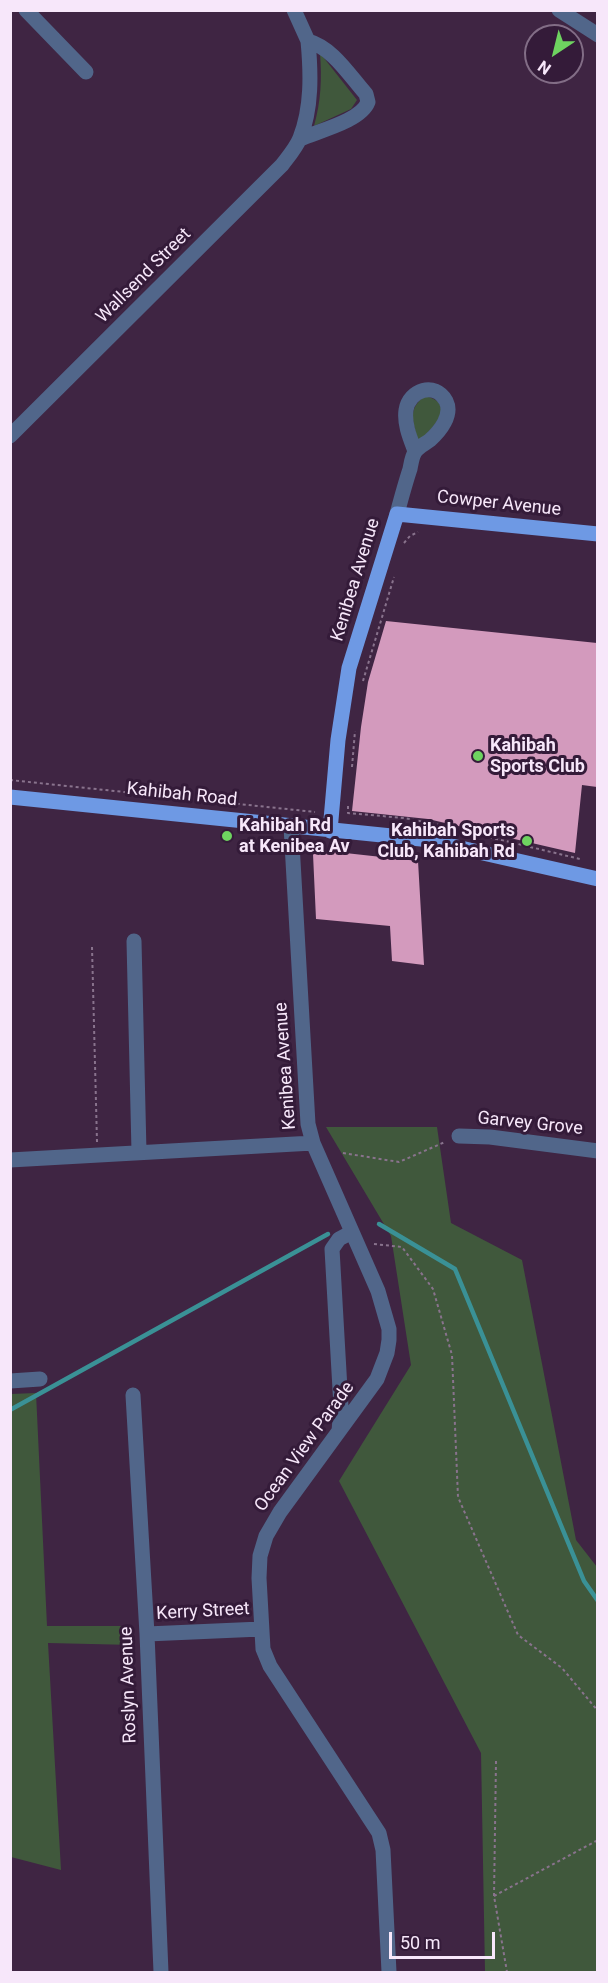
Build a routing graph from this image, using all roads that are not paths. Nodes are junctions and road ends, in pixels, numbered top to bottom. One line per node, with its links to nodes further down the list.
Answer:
1 (26, 10): 6 (street)
2 (294, 10): 5 (street)
3 (559, 10): 4 (street)
4 (597, 35)
5 (308, 41): 7 (street, Wallsend Street); 7 (street)
6 (86, 72)
7 (300, 139): 8 (street, Wallsend Street)
8 (10, 436)
9 (415, 451): 10 (street, Kenibea Avenue)
10 (397, 514): 11 (main road, Cowper Avenue); 14 (main road, Kenibea Avenue)
11 (597, 534)
12 (10, 797): 13 (main road, Kahibah Road)
13 (291, 826): 14 (main road, Kahibah Road); 18 (street, Kenibea Avenue)
14 (330, 831): 15 (main road, Kahibah Road)
15 (597, 879)
16 (134, 941): 20 (street)
17 (459, 1136): 19 (street, Garvey Grove)
18 (313, 1143): 20 (street, Kenibea Avenue); 22 (street, Ocean View Parade)
19 (597, 1151)
20 (139, 1152): 21 (street, Kenibea Avenue)
21 (10, 1160)
22 (355, 1237): 26 (street); 26 (street, Ocean View Parade)
23 (40, 1379): 24 (street)
24 (10, 1381)
25 (133, 1395): 28 (street, Roslyn Avenue)
26 (339, 1431): 27 (street, Ocean View Parade)
27 (261, 1629): 28 (street, Kerry Street); 30 (street, Ocean View Parade)
28 (147, 1634): 29 (street, Roslyn Avenue)
29 (162, 1972)
30 (389, 1972)

